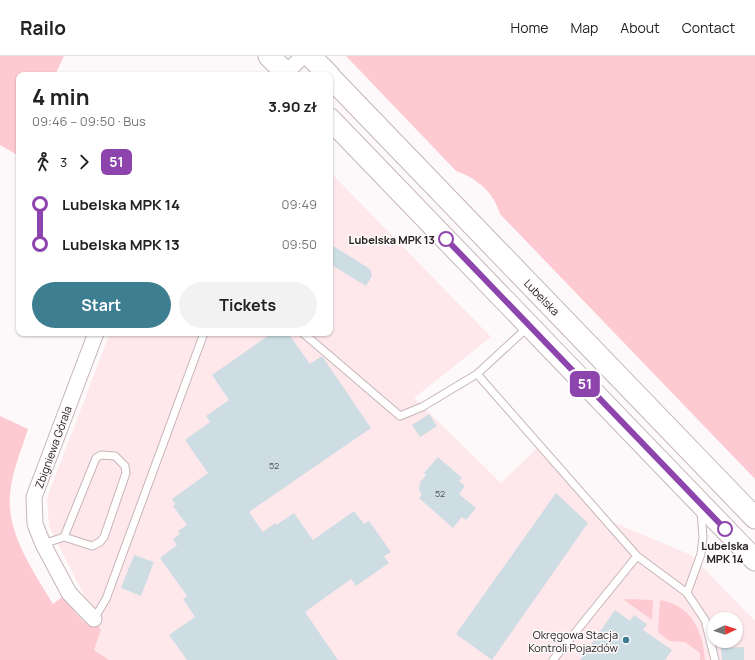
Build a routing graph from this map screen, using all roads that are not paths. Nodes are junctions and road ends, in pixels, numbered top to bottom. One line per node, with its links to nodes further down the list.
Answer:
1 (269, 56): 4 (main road)
2 (303, 56): 5 (street)
3 (310, 56): 6 (main road, Lubelska)
4 (284, 72)
5 (288, 72)
6 (325, 72)
7 (333, 80): 15 (main road, Lubelska)
8 (333, 122): 9 (main road)
9 (530, 326): 13 (lane); 14 (main road)
10 (95, 336): 17 (street, Zbigniewa Górala)
11 (203, 336): 21 (lane)
12 (307, 336): 13 (lane)
13 (477, 374): 18 (lane)
14 (696, 497): 19 (main road); 20 (lane)
15 (755, 518)
16 (64, 537): 16 (lane); 17 (lane)
17 (44, 544): 21 (street, Zbigniewa Górala)
18 (637, 556): 20 (lane); 22 (lane)
19 (755, 560)
20 (687, 593): 23 (lane)
21 (94, 619)
22 (553, 660)
23 (715, 660)

